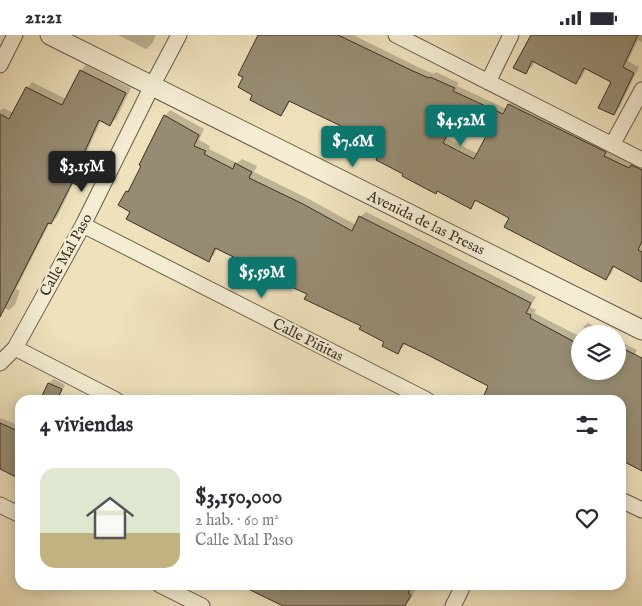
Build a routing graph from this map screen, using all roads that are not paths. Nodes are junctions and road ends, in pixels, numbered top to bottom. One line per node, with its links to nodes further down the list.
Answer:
1 (15, 35): 6 (street)
2 (50, 35): 8 (street, Avenida de las Presas)
3 (179, 35): 8 (street, Calle Mal Paso)
4 (396, 35): 7 (street)
5 (511, 35): 7 (street)
6 (0, 65)
7 (488, 83): 10 (street)
8 (152, 86): 12 (street, Calle Mal Paso); 13 (street, Avenida de las Presas)
9 (642, 90): 10 (street)
10 (612, 145): 11 (street)
11 (642, 160)
12 (84, 225): 14 (street, Calle Mal Paso); 17 (street, Calle Piñitas)
13 (642, 331)
14 (15, 348): 15 (street, Calle Mal Paso); 16 (street)
15 (0, 363)
16 (106, 395)
17 (417, 395)
18 (626, 502): 20 (street)
19 (0, 505): 21 (street)
20 (642, 510)
21 (15, 512)
22 (170, 590): 24 (street)
23 (461, 590): 25 (street)
24 (202, 606)
25 (453, 606)

